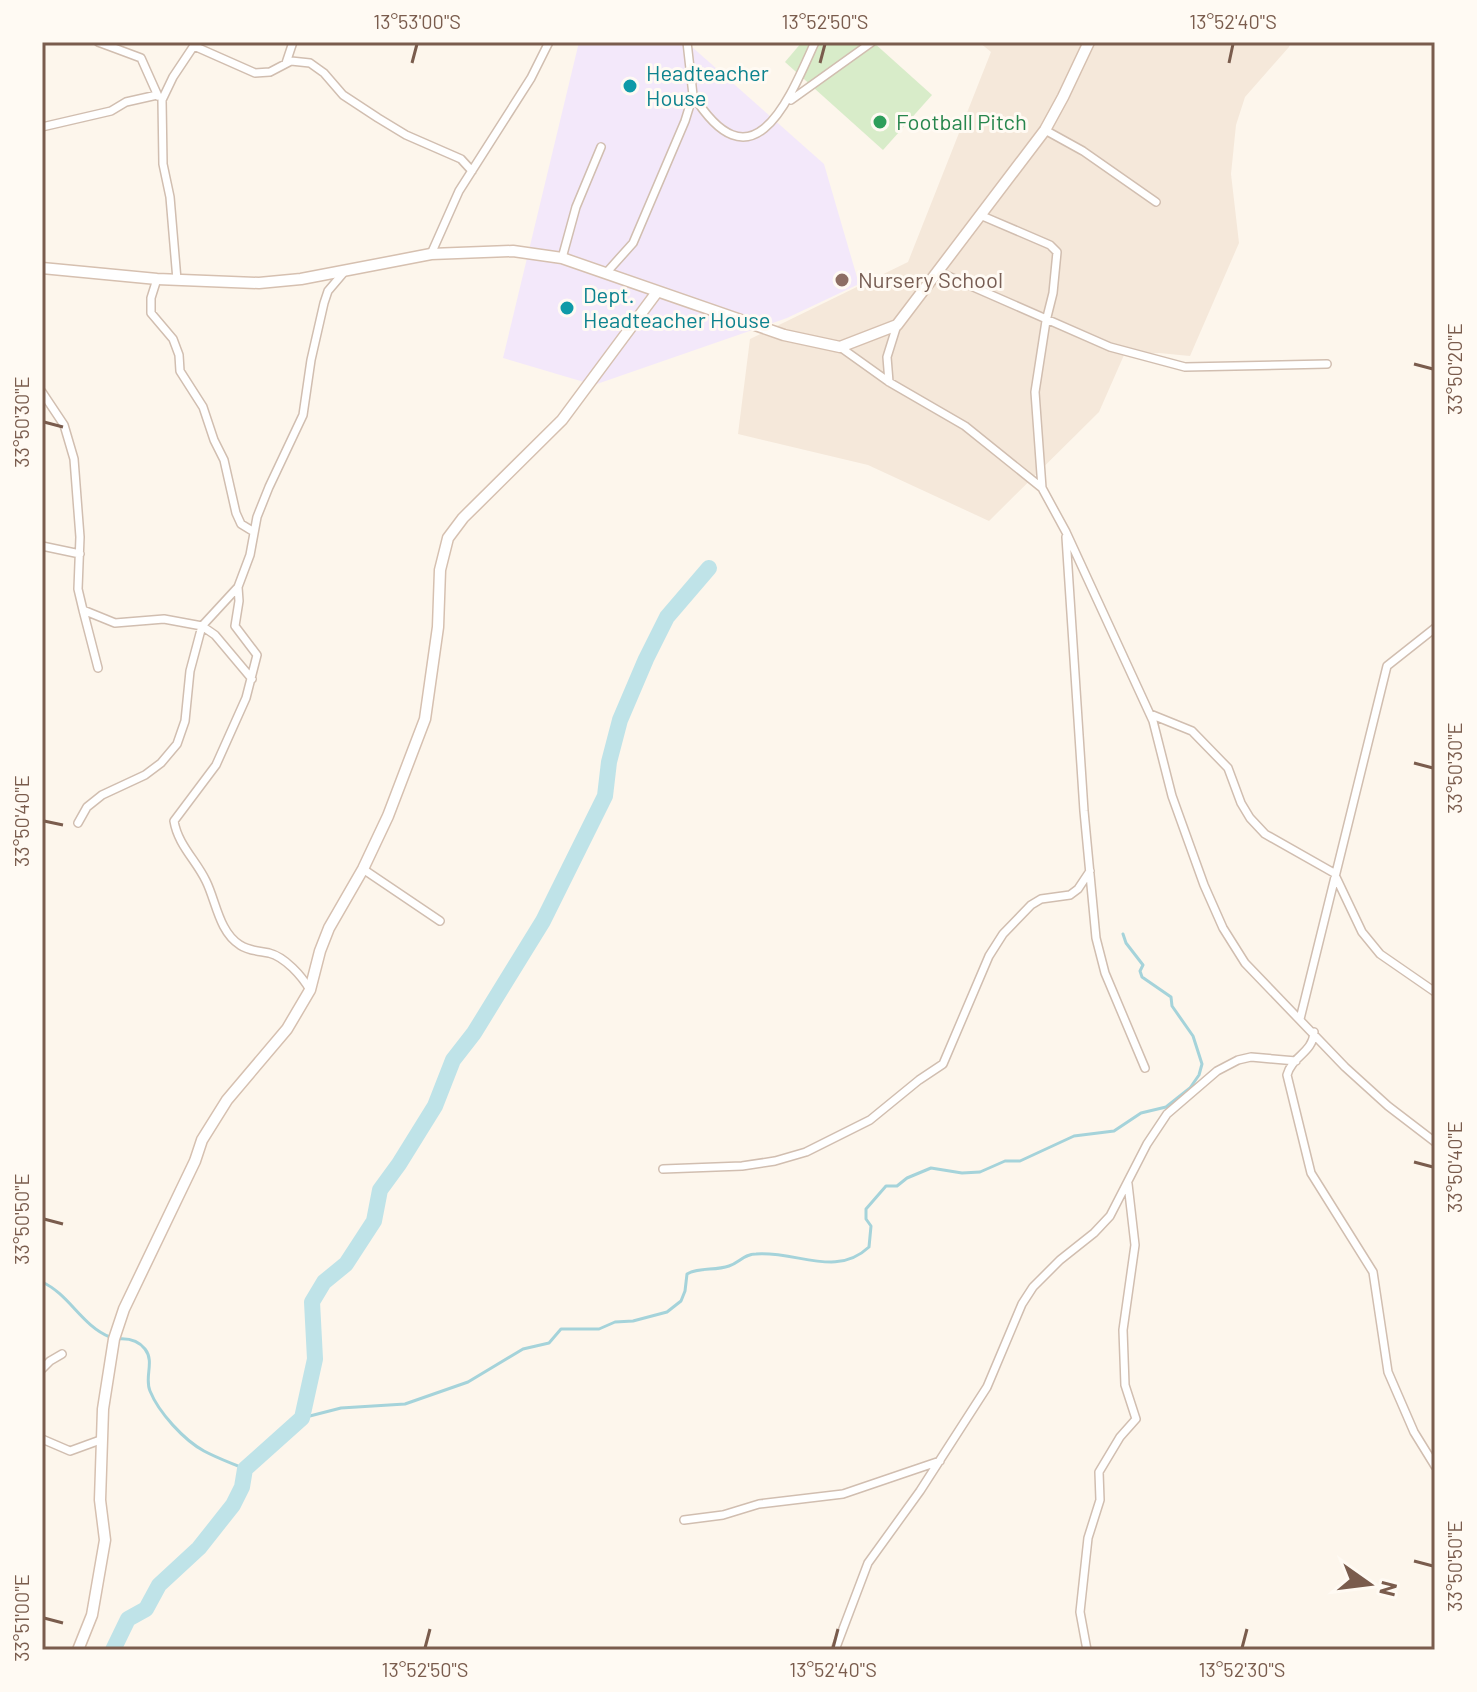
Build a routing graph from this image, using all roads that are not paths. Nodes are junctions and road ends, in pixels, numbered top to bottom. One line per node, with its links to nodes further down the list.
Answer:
1 (98, 42): 11 (street)
2 (293, 42): 9 (street)
3 (549, 42): 16 (street)
4 (687, 42): 10 (street)
5 (815, 42): 12 (street)
6 (872, 42): 12 (street)
7 (1089, 42): 14 (street)
8 (195, 44): 9 (street); 11 (street)
9 (286, 63): 16 (street)
10 (693, 95): 12 (street); 23 (street)
11 (160, 98): 13 (street); 26 (street)
12 (789, 101)
13 (42, 127)
14 (1045, 130): 17 (street); 18 (street)
15 (601, 147): 20 (street)
16 (472, 171): 19 (street)
17 (1156, 202)
18 (980, 215): 24 (street); 28 (street)
19 (431, 254): 20 (street); 22 (street)
20 (562, 258): 23 (street)
21 (42, 268): 25 (street)
22 (346, 269): 26 (street); 35 (street)
23 (607, 272): 27 (street)
24 (939, 272): 28 (street); 29 (street)
25 (157, 279): 26 (street); 35 (street)
26 (177, 280)
27 (657, 292): 30 (street); 47 (street)
28 (1046, 321): 31 (street); 34 (street)
29 (897, 325): 30 (street); 32 (street)
30 (840, 347): 32 (street)
31 (1327, 364)
32 (889, 382): 34 (street)
33 (42, 392): 38 (street)
34 (1042, 488): 36 (street)
35 (254, 532): 39 (street)
36 (1066, 532): 45 (street); 48 (street)
37 (42, 546): 38 (street)
38 (80, 554): 40 (street)
39 (238, 587): 41 (street); 44 (street)
40 (83, 610): 41 (street); 43 (street)
41 (202, 626): 44 (street); 46 (street)
42 (1435, 628): 49 (street)
43 (98, 668)
44 (252, 679): 51 (street)
45 (1150, 714): 49 (street); 53 (street)
46 (78, 823)
47 (363, 869): 50 (street); 51 (street)
48 (1090, 871): 56 (street); 58 (street)
49 (1334, 873): 52 (street); 53 (street)
50 (440, 921)
51 (310, 990): 63 (street)
52 (1435, 992)
53 (1300, 1019): 54 (street)
54 (1314, 1032): 55 (street); 57 (street)
55 (1296, 1061): 59 (street); 65 (street)
56 (1145, 1068)
57 (1435, 1142)
58 (663, 1169)
59 (1128, 1184): 64 (street); 69 (street)
60 (62, 1354): 61 (street)
61 (42, 1369)
62 (42, 1439): 63 (street)
63 (103, 1439): 67 (street)
64 (940, 1461): 66 (street); 68 (street)
65 (1435, 1466)
66 (684, 1520)
67 (78, 1650)
68 (835, 1650)
69 (1087, 1650)

